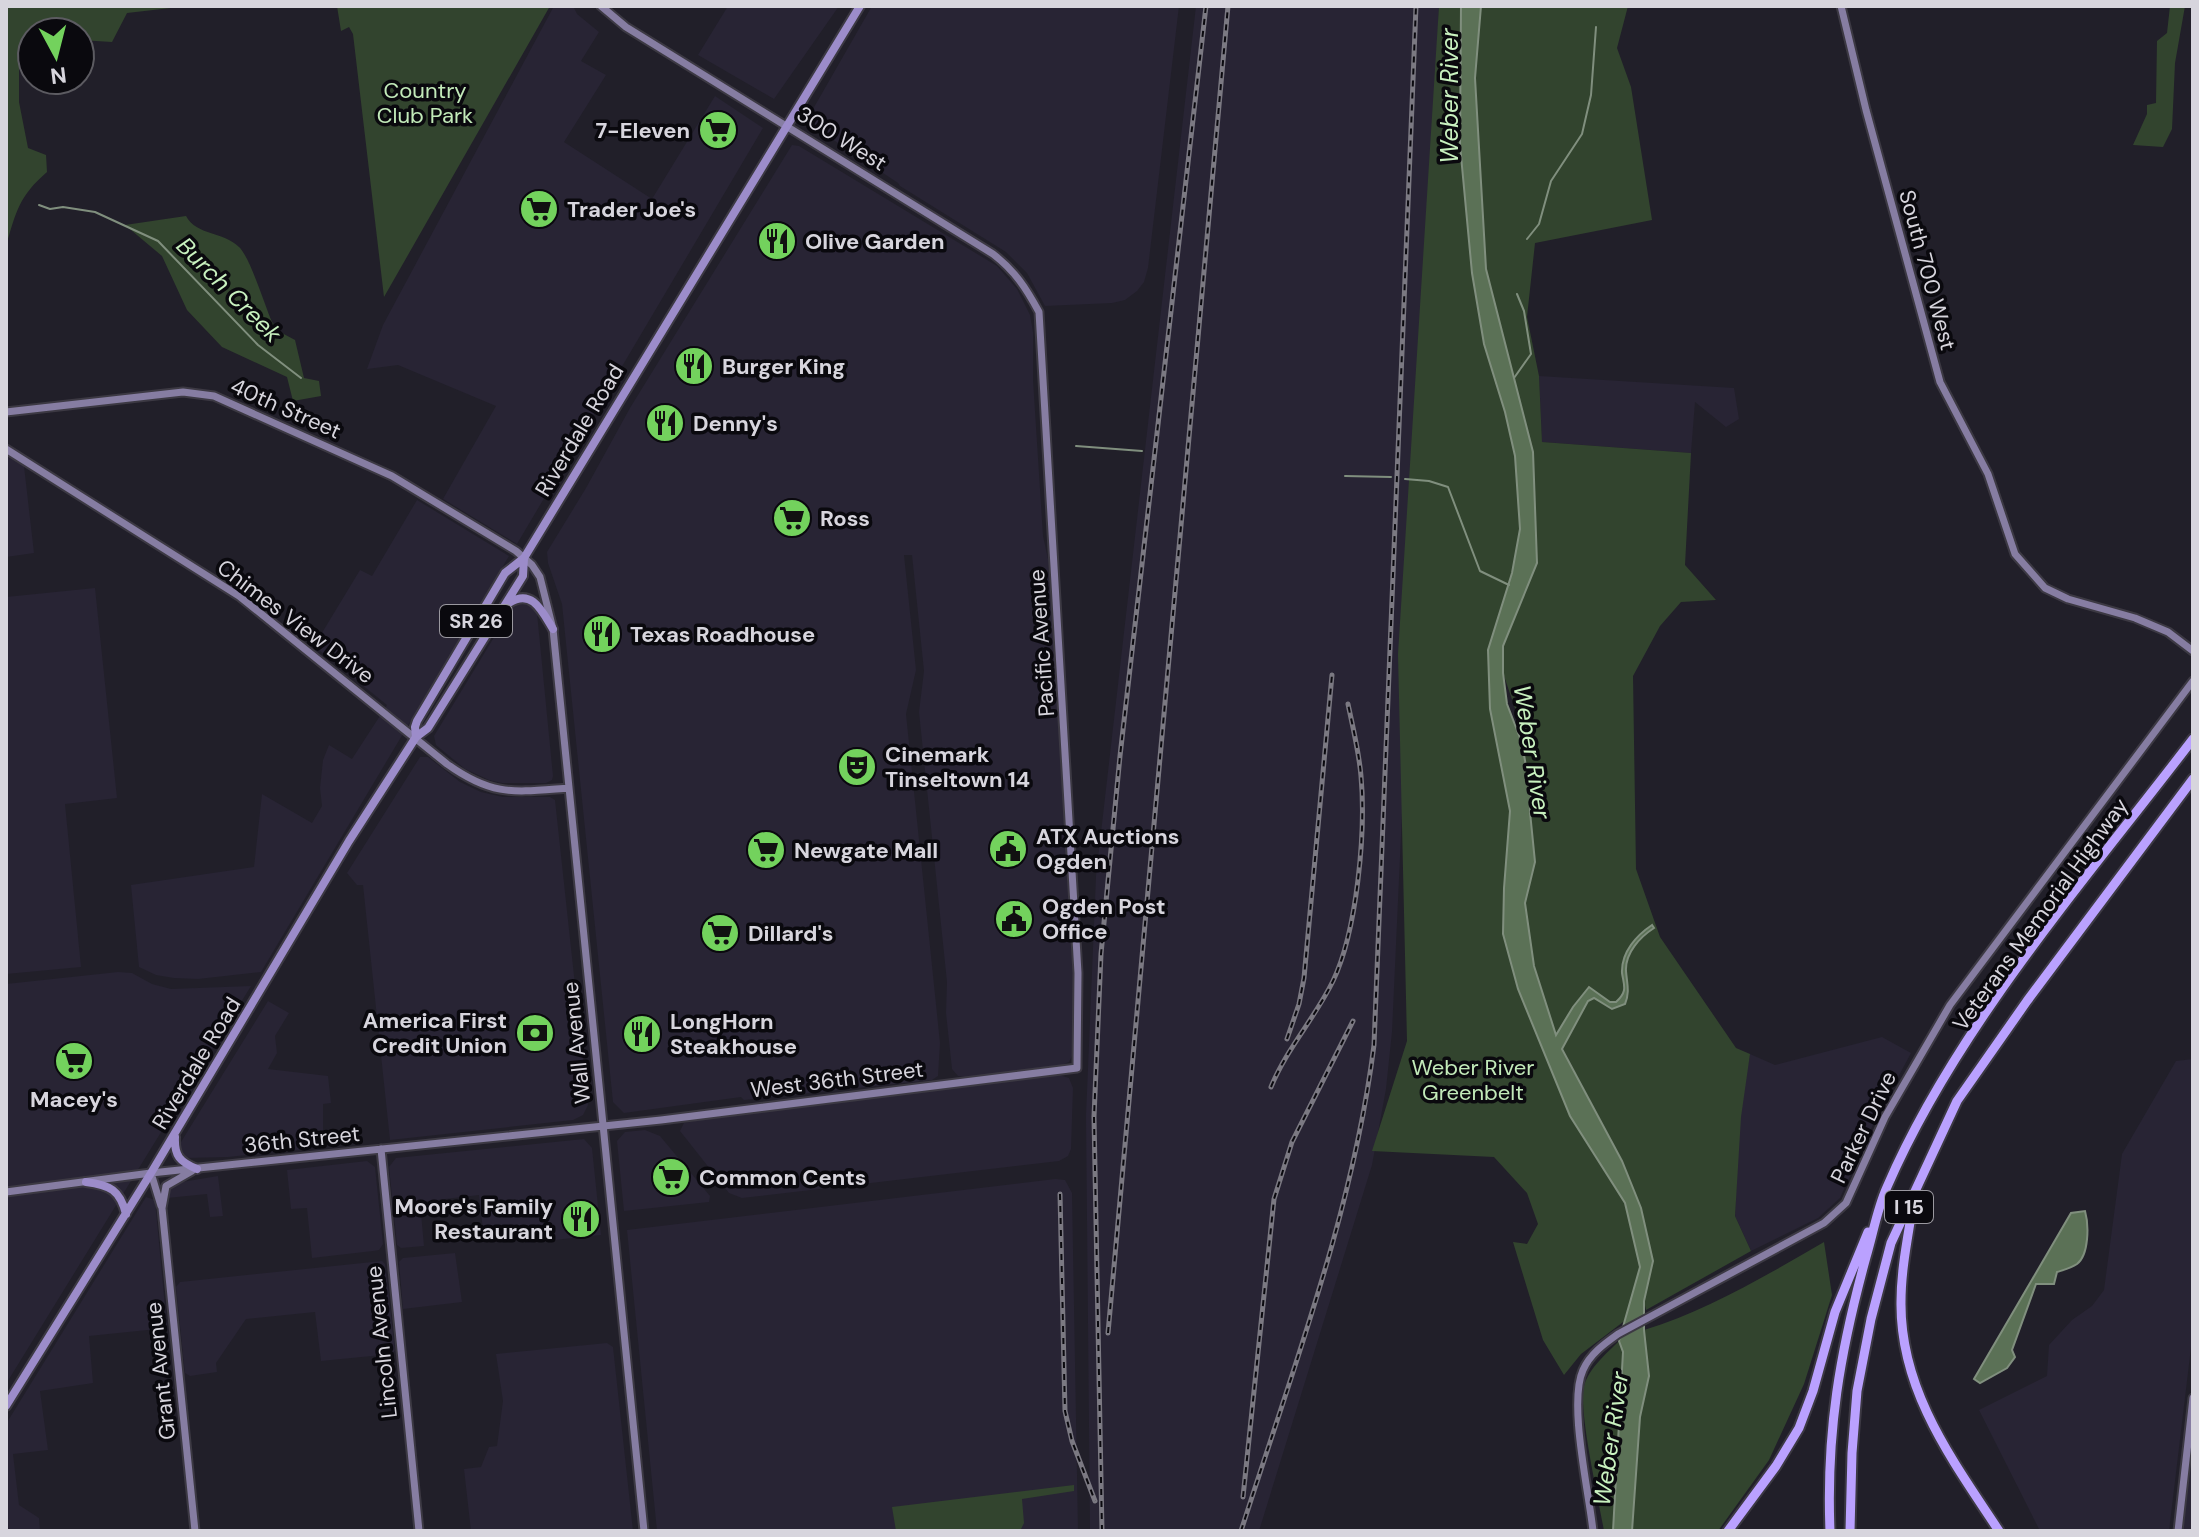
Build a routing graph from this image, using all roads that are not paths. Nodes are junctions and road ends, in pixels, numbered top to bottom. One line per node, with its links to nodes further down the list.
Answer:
1 (601, 6): 4 (street, 300 West)
2 (860, 6): 5 (main road, SR 26)
3 (1841, 6): 12 (street, South 700 West)
4 (608, 9): 5 (street, 300 West)
5 (787, 125): 6 (street, 300 West); 9 (main road, Riverdale Road / SR 26)
6 (1039, 312): 18 (street, Pacific Avenue)
7 (6, 412): 9 (street, 40th Street)
8 (6, 449): 14 (street, Chimes View Drive)
9 (524, 558): 10 (main road, Riverdale Road / SR 26); 11 (street, Wall Avenue); 14 (main road, Riverdale Road / SR 26)
10 (504, 605): 11 (main road); 14 (main road, Riverdale Road / SR 26)
11 (553, 629): 17 (street, Wall Avenue)
12 (2193, 651)
13 (2193, 681): 35 (street, Parker Drive)
14 (416, 737): 17 (street, Chimes View Drive); 20 (main road, Riverdale Road / SR 26)
15 (2193, 739): 26 (highway, Veterans Memorial Highway / I 15)
16 (2193, 779): 27 (highway, Veterans Memorial Highway / I 15)
17 (569, 788): 19 (street, Wall Avenue)
18 (1077, 1068): 19 (street, West 36th Street)
19 (602, 1125): 21 (street, 36th Street); 34 (street, Wall Avenue)
20 (175, 1133): 22 (main road); 23 (main road, Riverdale Road / SR 26)
21 (381, 1149): 22 (street, 36th Street); 33 (street, Lincoln Avenue)
22 (197, 1169): 23 (street, 36th Street); 28 (street)
23 (151, 1173): 24 (street, 36th Street); 28 (street, Grant Avenue); 29 (main road, Riverdale Road / SR 26)
24 (86, 1182): 25 (street, 36th Street); 29 (main road)
25 (6, 1192)
26 (1885, 1192): 36 (highway); 37 (highway, Veterans Memorial Highway / I 15)
27 (1915, 1193): 38 (highway, Veterans Memorial Highway / I 15); 39 (highway)
28 (162, 1208): 32 (street, Grant Avenue)
29 (126, 1214): 31 (main road, Riverdale Road / SR 26)
30 (2193, 1398): 40 (street)
31 (6, 1406)
32 (195, 1531)
33 (419, 1531)
34 (644, 1531)
35 (1593, 1531)
36 (1728, 1531)
37 (1830, 1531)
38 (1850, 1531)
39 (1999, 1531)
40 (2178, 1531)

